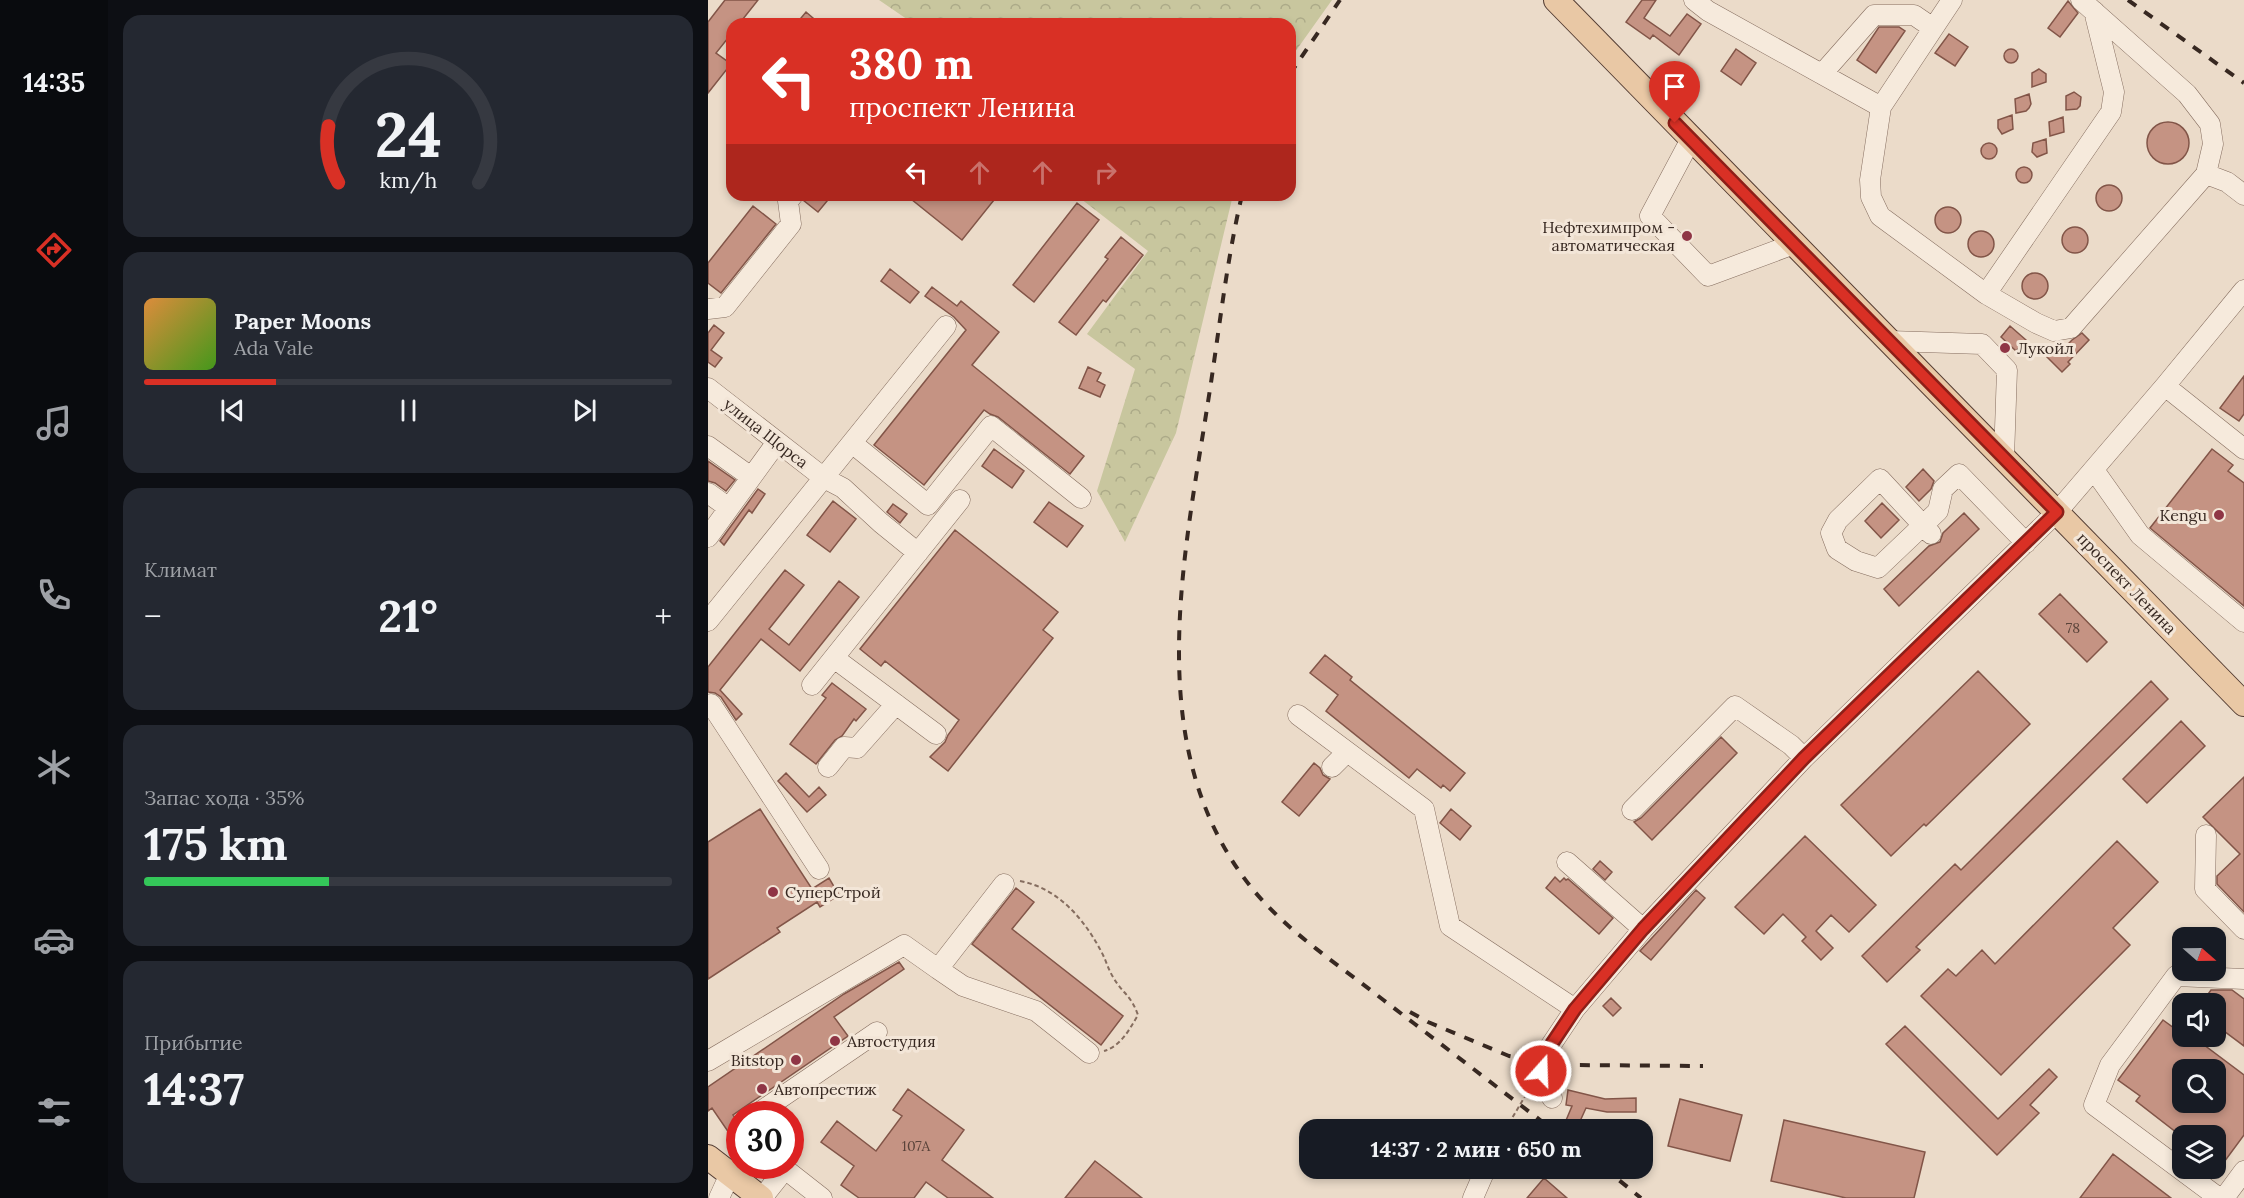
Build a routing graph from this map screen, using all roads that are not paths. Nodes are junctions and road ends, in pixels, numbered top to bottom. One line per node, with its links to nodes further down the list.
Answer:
1 (1952, 0): 5 (street)
2 (1565, 3): 8 (main road, проспект Ленина)
3 (1706, 4): 6 (street)
4 (2088, 6): 9 (street); 14 (street)
5 (1933, 28): 6 (street); 7 (street)
6 (1822, 74): 7 (street)
7 (1881, 107): 14 (street)
8 (1691, 139): 12 (main road, проспект Ленина); 12 (street)
9 (2206, 174): 10 (street); 14 (street)
10 (2244, 195)
11 (788, 201): 15 (street)
12 (1794, 244): 17 (main road, проспект Ленина)
13 (2244, 290): 18 (street)
14 (1986, 294)
15 (708, 309)
16 (946, 327): 21 (street)
17 (1890, 341): 24 (main road, проспект Ленина); 24 (street)
18 (2165, 386): 23 (street); 25 (street)
19 (708, 388): 20 (street, улица Щорса)
20 (777, 442): 26 (street); 27 (street, улица Щорса)
21 (852, 443): 27 (street); 29 (street)
22 (708, 446): 26 (street)
23 (2244, 448)
24 (2004, 458): 32 (main road, проспект Ленина)
25 (2094, 470): 32 (street); 38 (street)
26 (751, 477): 31 (street)
27 (824, 478): 36 (street, улица Щорса); 37 (street)
28 (708, 493): 31 (street)
29 (1081, 498)
30 (960, 500): 36 (street)
31 (729, 508): 34 (street)
32 (2057, 512): 35 (street); 42 (main road, проспект Ленина)
33 (1927, 529): 33 (street); 35 (street)
34 (708, 537)
35 (2026, 543): 47 (street)
36 (918, 553): 39 (street)
37 (708, 621)
38 (2244, 622)
39 (834, 658): 40 (street); 41 (street)
40 (812, 685)
41 (896, 704): 45 (street); 49 (street)
42 (2244, 704)
43 (708, 707): 53 (street)
44 (1298, 715): 46 (street)
45 (936, 734)
46 (1347, 752): 48 (street); 59 (street)
47 (1804, 758): 50 (street); 55 (street)
48 (1332, 766)
49 (828, 767)
50 (1632, 810)
51 (2206, 834): 56 (street)
52 (1567, 862): 55 (street)
53 (819, 869)
54 (1004, 884): 57 (street)
55 (1643, 929): 59 (street)
56 (2244, 929)
57 (938, 969): 61 (street); 62 (street)
58 (2244, 979): 74 (street)
59 (1575, 1009): 63 (street)
60 (877, 1032): 64 (street)
61 (1089, 1053)
62 (708, 1061)
63 (1552, 1098)
64 (779, 1101)
65 (708, 1157): 70 (main road)
66 (2244, 1171): 75 (street)
67 (776, 1179): 71 (street)
68 (799, 1179): 72 (street)
69 (1481, 1179): 73 (street)
70 (719, 1188): 71 (main road)
71 (761, 1198)
72 (822, 1198)
73 (1473, 1198)
74 (2219, 1198)
75 (2224, 1198)

